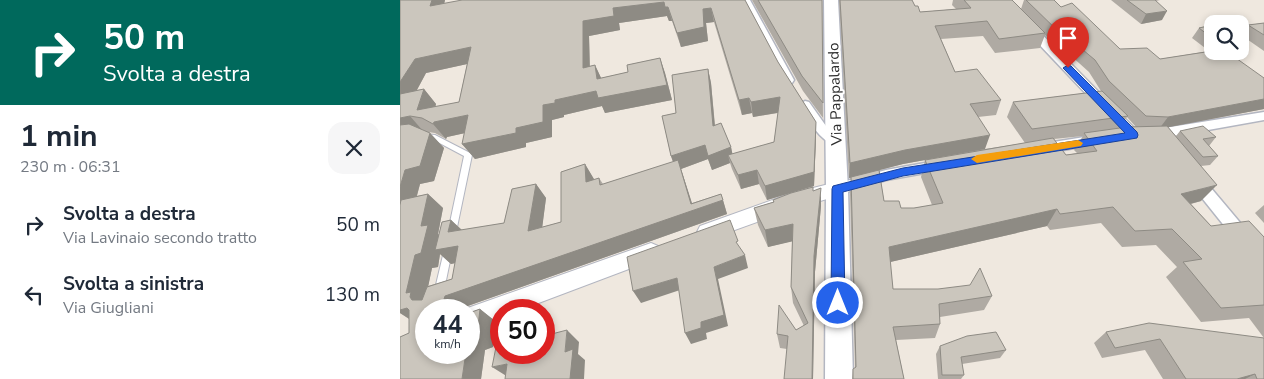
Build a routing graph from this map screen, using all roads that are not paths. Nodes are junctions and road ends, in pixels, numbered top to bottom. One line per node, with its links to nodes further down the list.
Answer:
1 (745, 0): 8 (street)
2 (831, 0): 8 (main road, Via Pappalardo)
3 (1002, 0): 5 (street)
4 (1264, 116): 7 (street)
5 (1133, 135): 7 (street); 9 (street)
6 (415, 136): 15 (lane)
7 (1159, 136): 10 (street)
8 (836, 141): 13 (main road, Via Pappalardo)
9 (1030, 151)
10 (1172, 151)
11 (954, 163): 13 (street)
12 (1184, 166): 14 (street)
13 (837, 189): 16 (street); 17 (main road, Via Pappalardo)
14 (1264, 263)
15 (437, 299)
16 (480, 314)
17 (839, 379)

